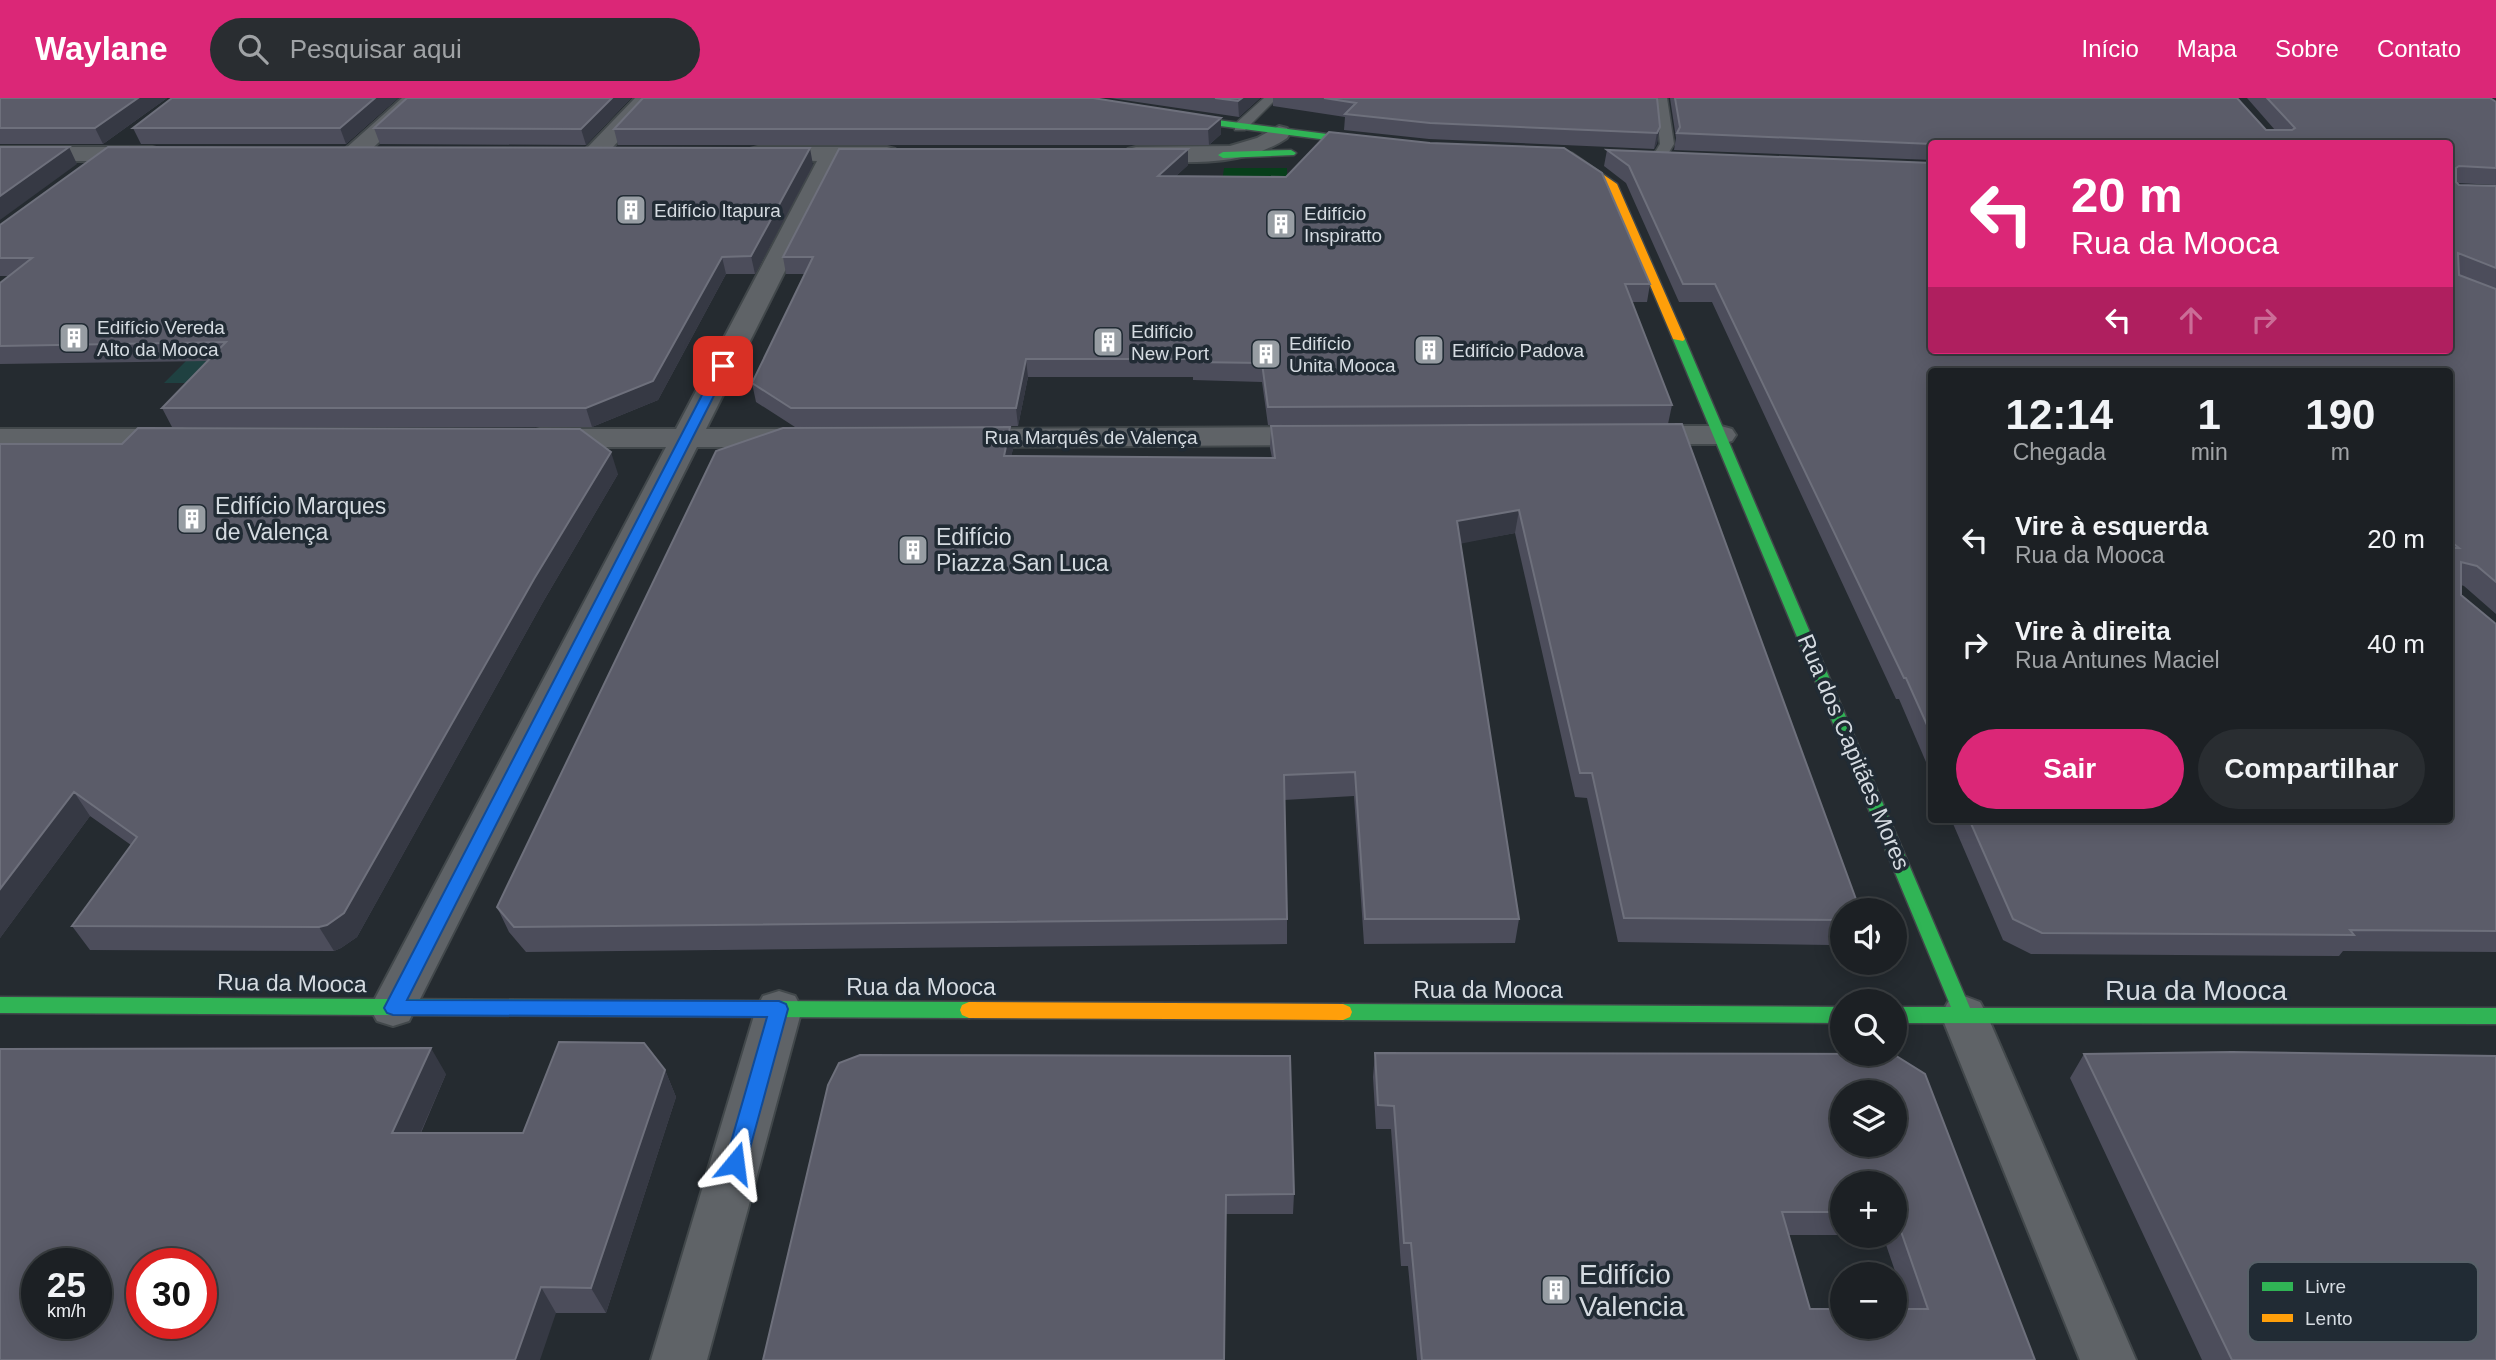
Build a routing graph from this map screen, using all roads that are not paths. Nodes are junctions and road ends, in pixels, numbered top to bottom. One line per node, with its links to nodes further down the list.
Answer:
1 (415, 98): 15 (street)
2 (646, 98): 18 (street)
3 (1270, 98): 6 (lane)
4 (1661, 98): 27 (lane)
5 (1150, 114): 6 (street)
6 (1233, 127): 8 (street); 24 (street)
7 (139, 132): 12 (street)
8 (1279, 133): 10 (street); 25 (street)
9 (1307, 153): 25 (street)
10 (1325, 153)
11 (0, 154): 12 (street)
12 (110, 154): 13 (street); 28 (street)
13 (180, 154)
14 (327, 154): 15 (street)
15 (354, 154): 16 (street)
16 (380, 154)
17 (567, 154): 18 (street)
18 (594, 154): 19 (street)
19 (621, 154)
20 (732, 154): 21 (street)
21 (832, 154): 22 (street); 37 (street)
22 (911, 154)
23 (1118, 154): 24 (street)
24 (1159, 154): 25 (street)
25 (1223, 155)
26 (1607, 157): 30 (street, Rua dos Capitães Mores)
27 (1656, 161)
28 (79, 177)
29 (1598, 435): 30 (street)
30 (1721, 435): 43 (street, Rua dos Capitães Mores)
31 (1351, 436): 36 (street, Rua Marquês de Valença)
32 (0, 438): 33 (street)
33 (214, 438)
34 (509, 438): 37 (street)
35 (838, 438): 37 (street)
36 (936, 438)
37 (685, 439): 39 (street)
38 (0, 1005): 39 (street, Rua da Mooca)
39 (393, 1008): 40 (street, Rua da Mooca)
40 (779, 1009): 41 (street, Rua da Mooca); 45 (street)
41 (1830, 1015)
42 (1907, 1015): 43 (street, Rua da Mooca)
43 (1964, 1015): 44 (street, Rua da Mooca); 46 (street, Rua dos Capitães Mores)
44 (2496, 1016)
45 (679, 1360)
46 (2108, 1360)

